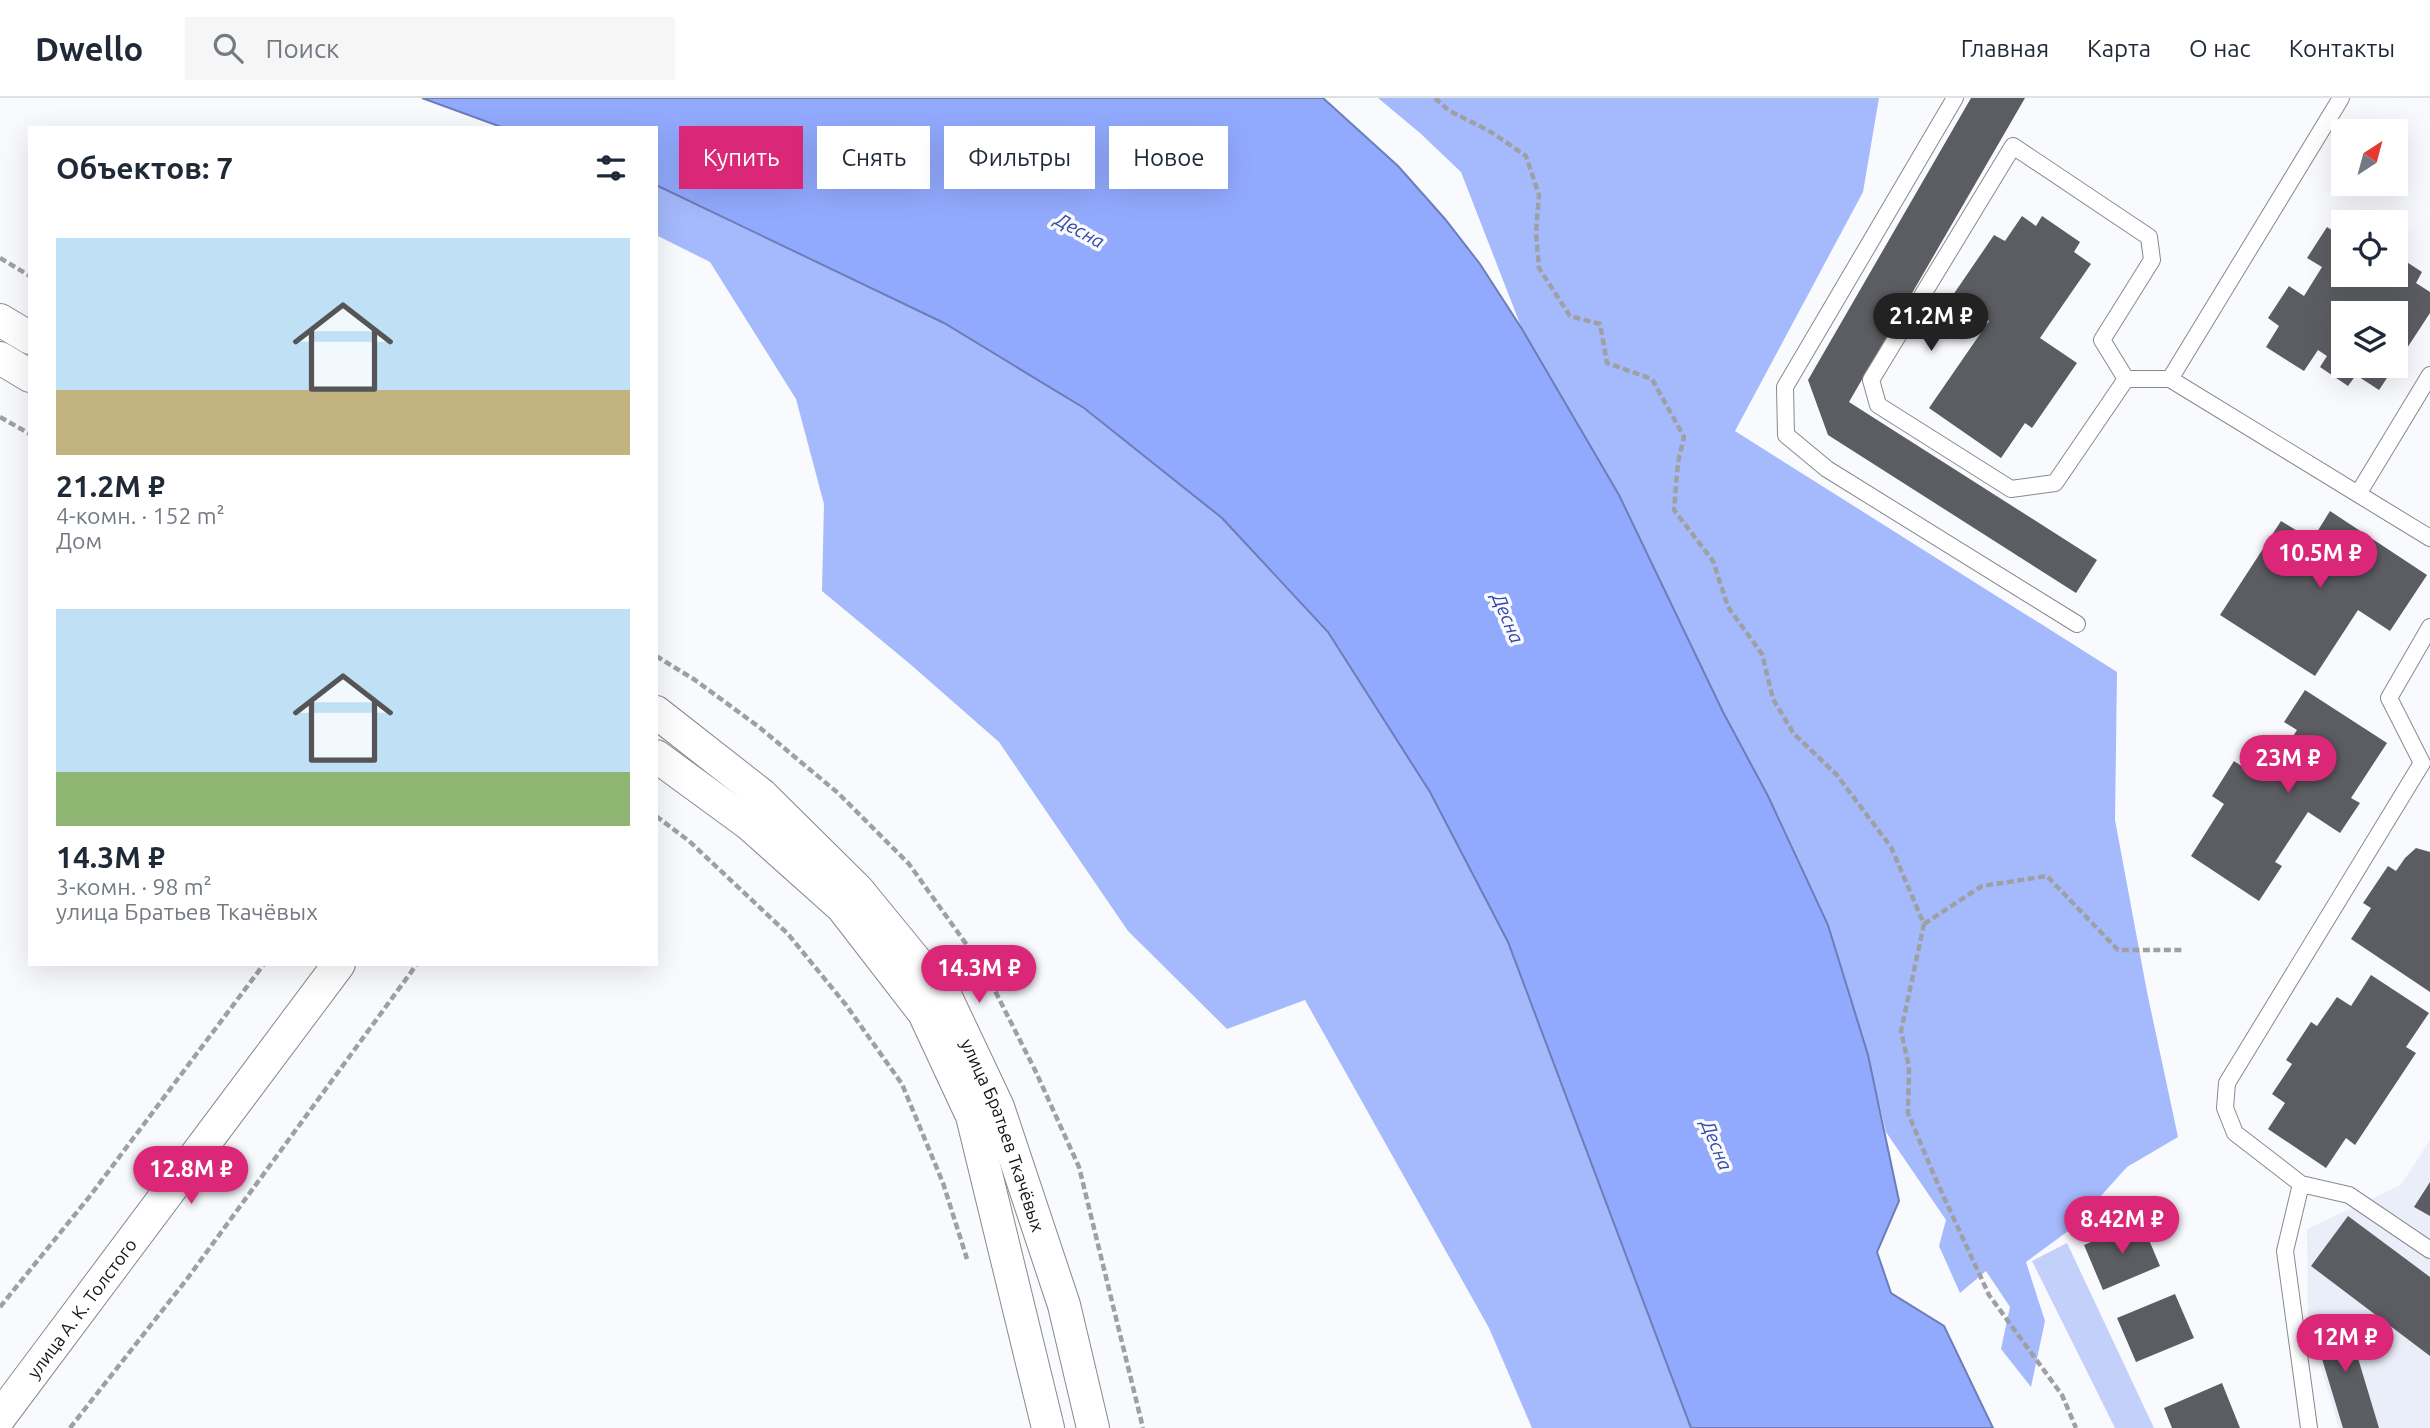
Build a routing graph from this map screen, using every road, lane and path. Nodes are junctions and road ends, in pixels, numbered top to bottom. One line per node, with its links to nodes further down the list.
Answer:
1 (1435, 98): 23 (path)
2 (1955, 98): 17 (lane)
3 (2342, 98): 12 (lane)
4 (0, 258): 5 (path)
5 (28, 275)
6 (0, 320): 7 (street)
7 (28, 337)
8 (0, 358): 9 (street)
9 (28, 375)
10 (2430, 375): 15 (lane)
11 (2126, 379): 11 (lane); 12 (lane)
12 (2170, 379): 15 (lane)
13 (0, 417): 14 (path)
14 (28, 433)
15 (2358, 494): 16 (lane)
16 (2430, 538)
17 (2077, 624)
18 (2430, 627): 21 (lane)
19 (658, 714): 35 (street, улица Братьев Ткачёвых)
20 (658, 757): 34 (street, улица Братьев Ткачёвых)
21 (2426, 766): 28 (lane)
22 (658, 818): 30 (path)
23 (1924, 924): 24 (path); 36 (path)
24 (2182, 950)
25 (262, 966): 31 (path)
26 (338, 966): 32 (street, улица А. К. Толстого)
27 (416, 966): 33 (path)
28 (2301, 1184): 29 (lane); 37 (lane)
29 (2430, 1250)
30 (969, 1263)
31 (0, 1307)
32 (0, 1417)
33 (70, 1428)
34 (1048, 1428)
35 (1093, 1428)
36 (2076, 1428)
37 (2309, 1428)

